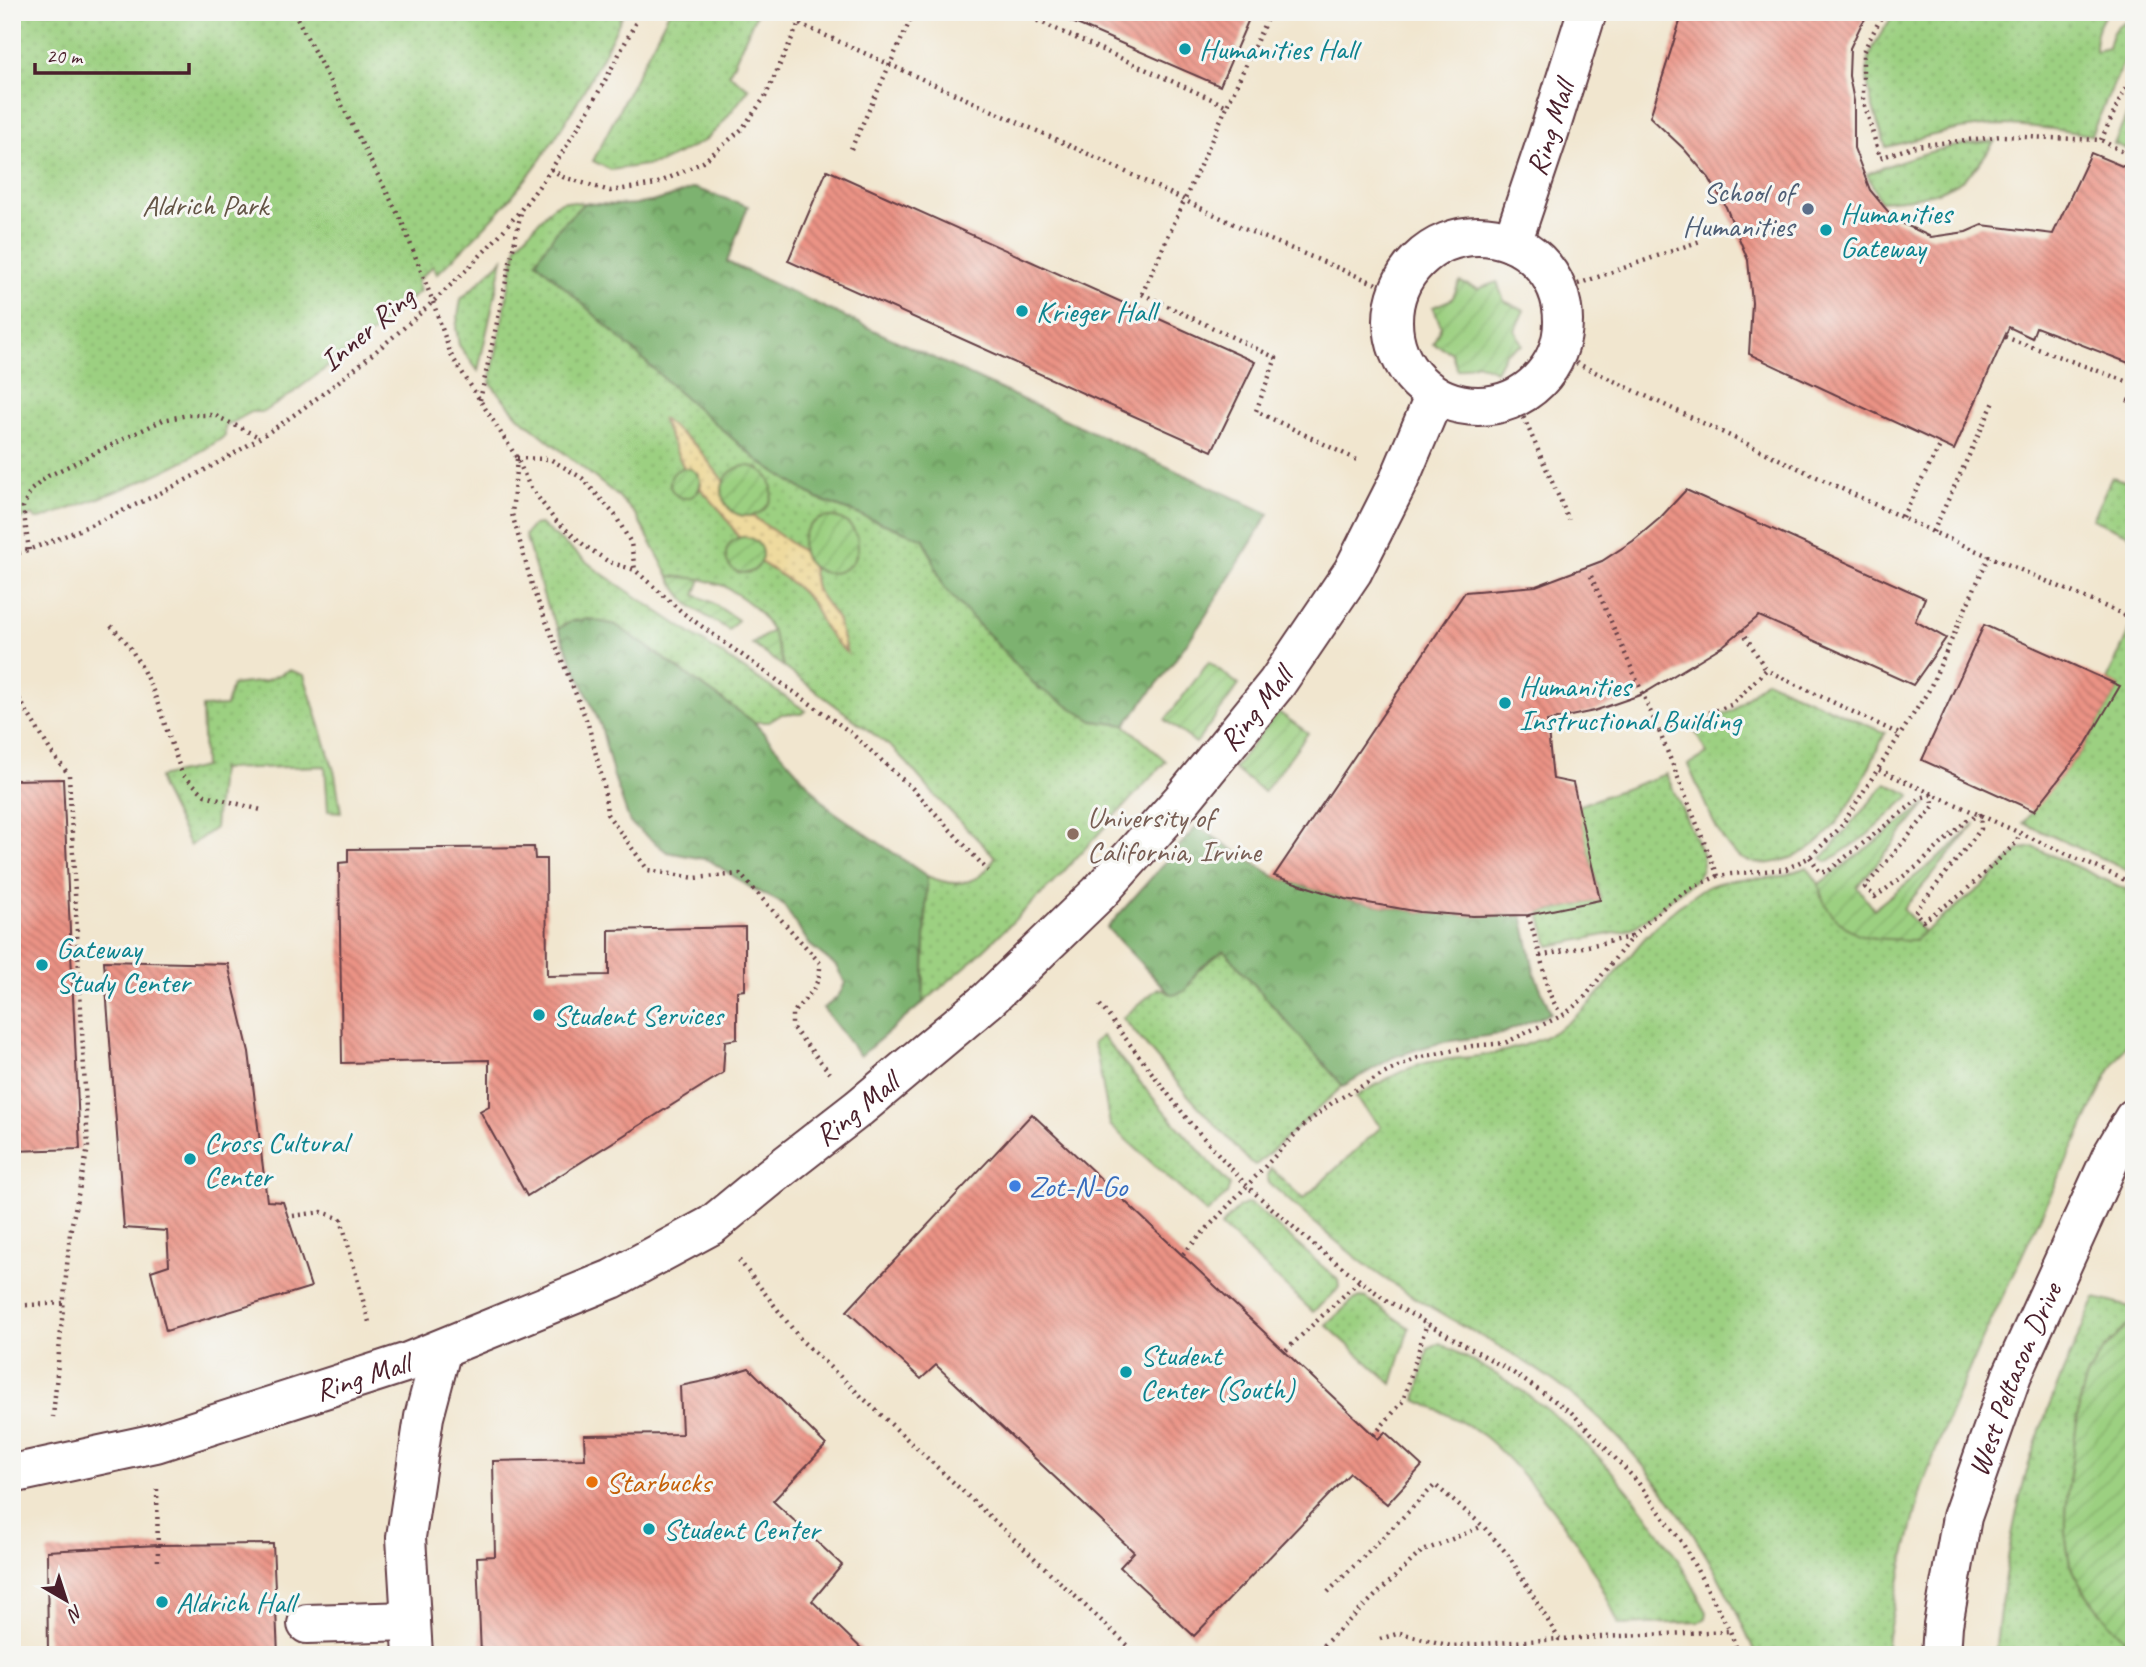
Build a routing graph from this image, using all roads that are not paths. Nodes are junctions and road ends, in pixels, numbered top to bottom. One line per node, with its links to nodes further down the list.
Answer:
1 (1587, 12): 2 (street, Ring Mall)
2 (1512, 243): 3 (street); 3 (street)
3 (1435, 395): 5 (street, Ring Mall)
4 (2134, 1118): 9 (street, West Peltason Drive)
5 (442, 1349): 6 (street, Ring Mall); 8 (street)
6 (30, 1470)
7 (307, 1624): 8 (street)
8 (412, 1638)
9 (1941, 1655)

